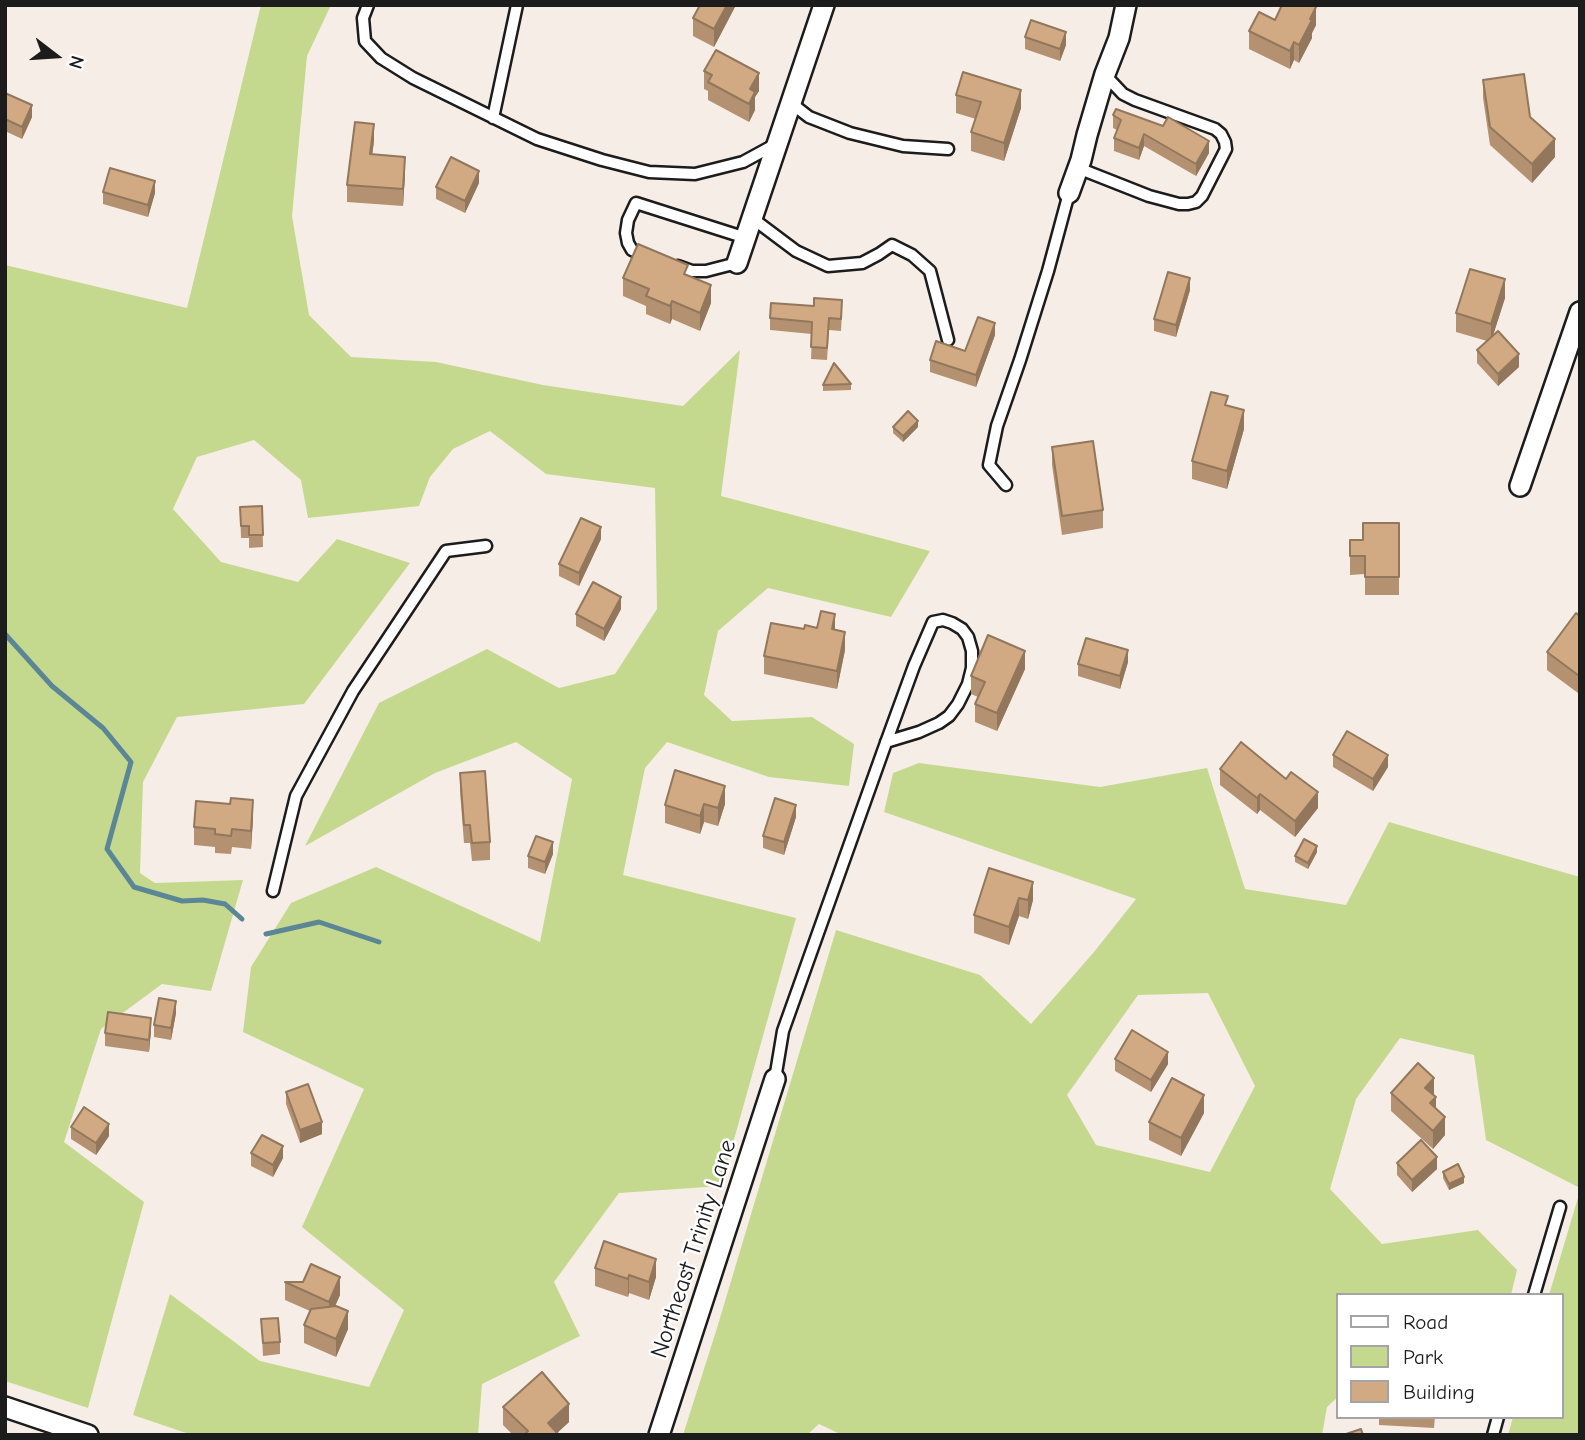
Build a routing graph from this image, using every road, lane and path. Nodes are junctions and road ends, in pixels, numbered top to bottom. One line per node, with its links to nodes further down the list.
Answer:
1 (368, 5): 7 (lane)
2 (516, 5): 7 (lane)
3 (824, 5): 6 (street)
4 (1126, 5): 5 (street)
5 (1105, 74): 10 (street); 10 (lane)
6 (791, 103): 8 (street); 9 (lane)
7 (493, 118): 8 (lane)
8 (778, 144): 12 (street)
9 (948, 149)
10 (1079, 168): 11 (street)
11 (1069, 193): 19 (lane)
12 (752, 218): 13 (street); 18 (lane)
13 (746, 238): 14 (lane); 16 (street)
14 (653, 258)
15 (666, 262): 16 (lane)
16 (737, 263)
17 (1580, 312): 20 (street)
18 (948, 340)
19 (1006, 485)
20 (1520, 486)
21 (486, 546): 23 (lane)
22 (886, 742): 22 (lane); 24 (lane)
23 (273, 891)
24 (775, 1079): 29 (street, Northeast Trinity Lane)
25 (1560, 1207): 26 (lane)
26 (1535, 1293)
27 (5, 1407): 28 (street)
28 (88, 1435)
29 (659, 1435)

